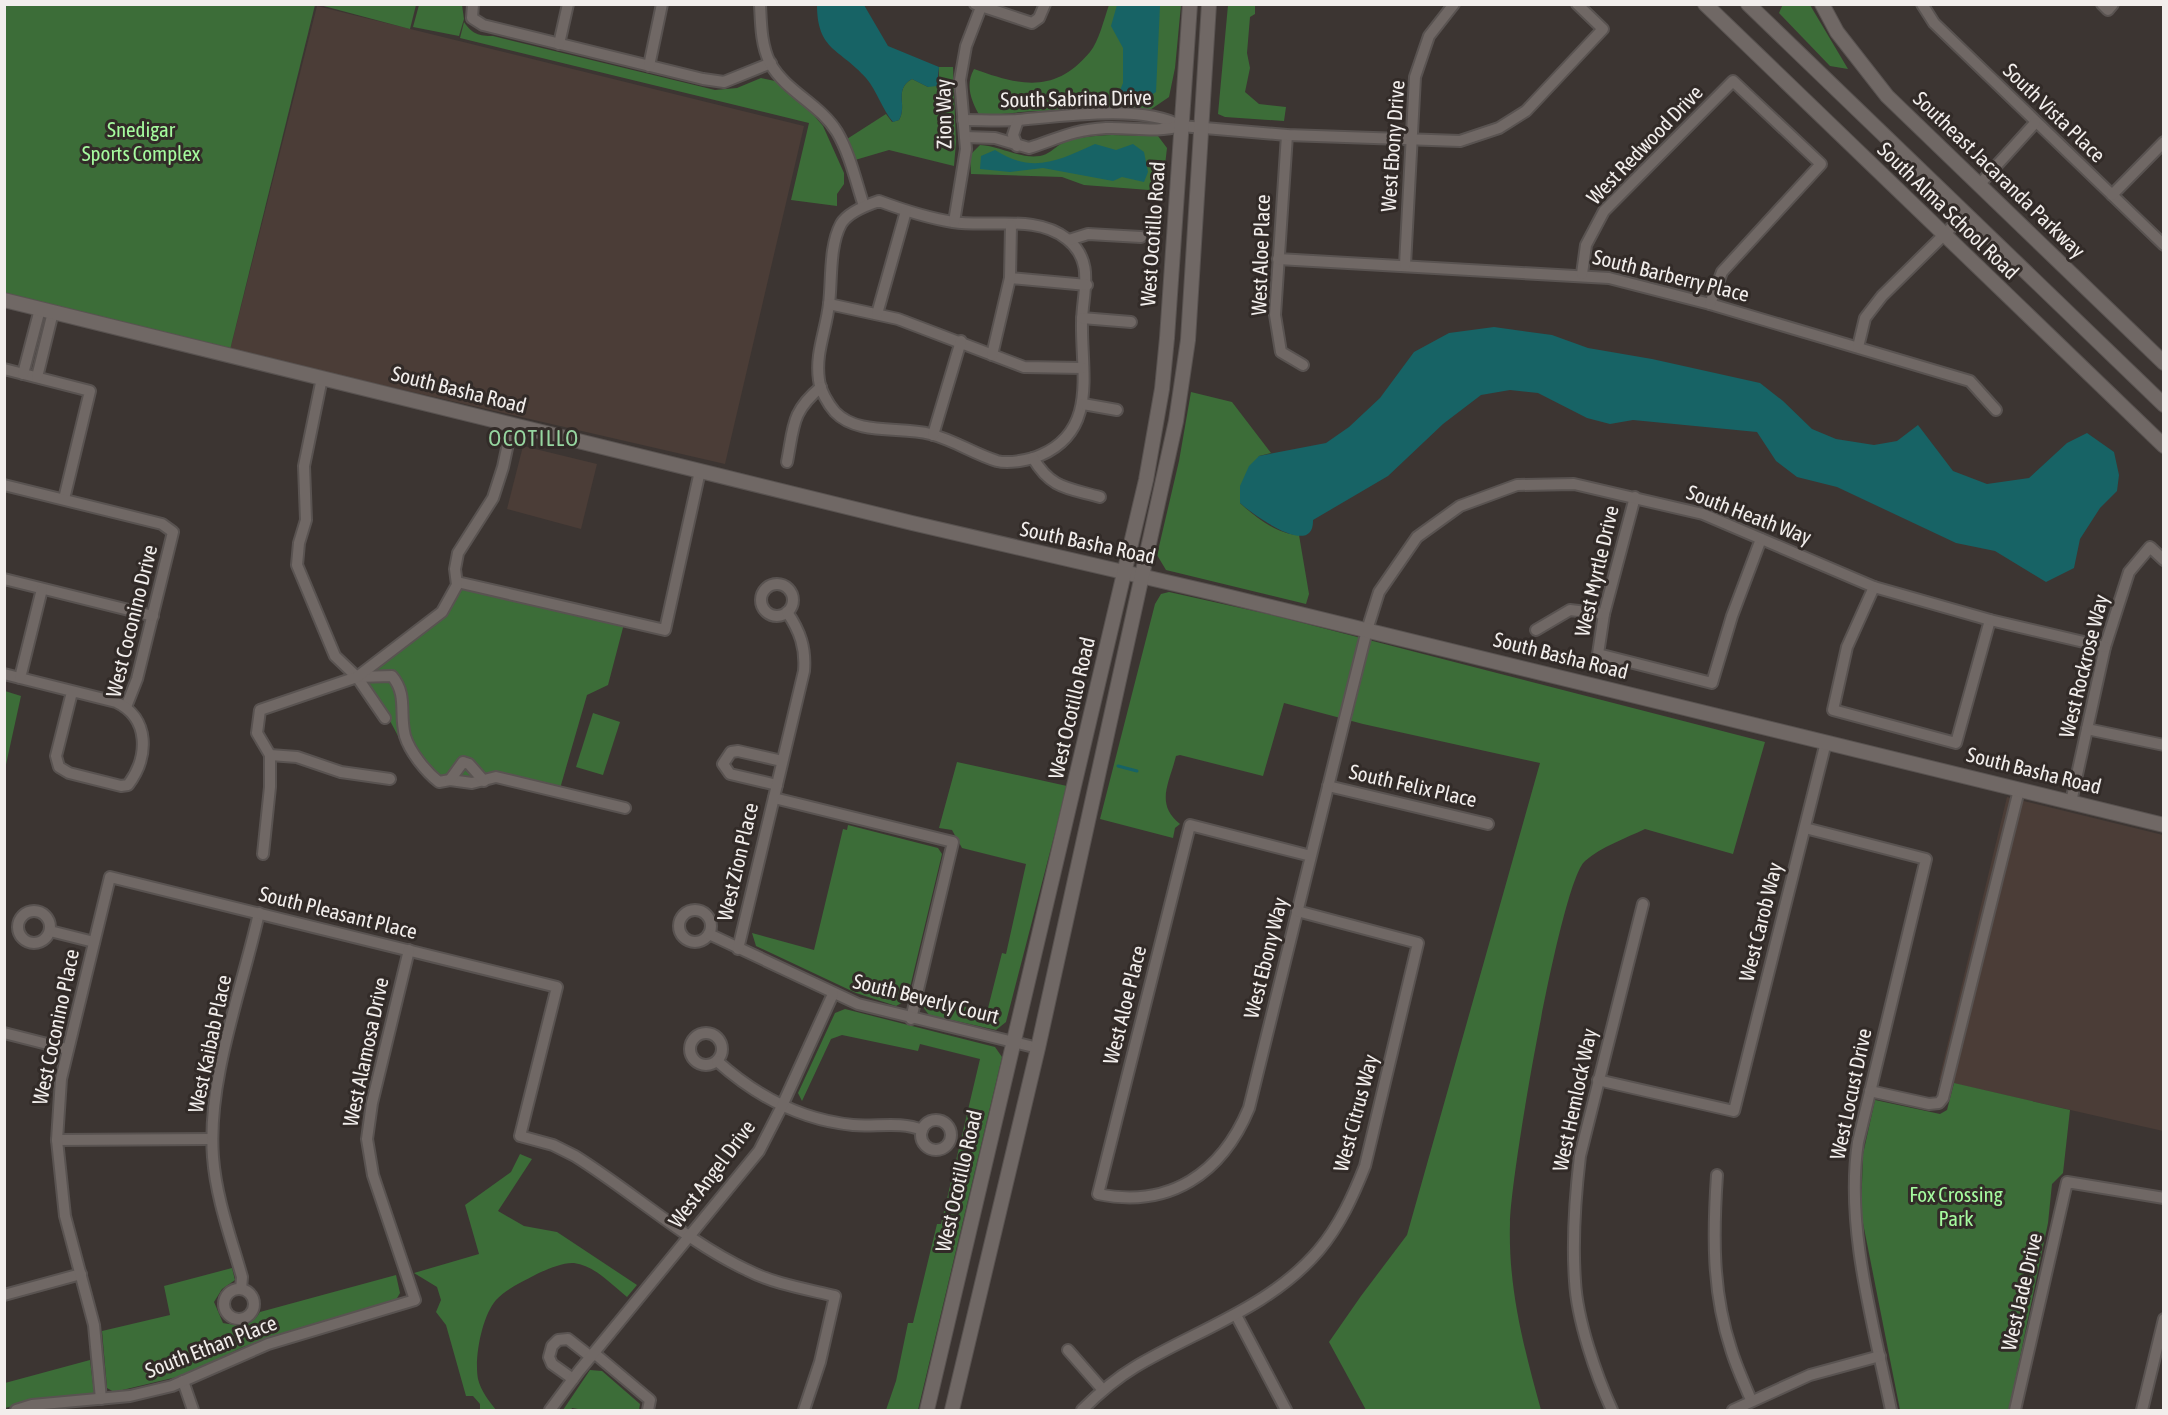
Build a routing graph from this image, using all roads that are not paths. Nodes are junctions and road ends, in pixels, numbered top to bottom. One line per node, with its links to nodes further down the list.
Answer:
1 (472, 4): 15 (street)
2 (568, 4): 15 (street)
3 (662, 4): 17 (street)
4 (760, 4): 16 (street)
5 (1045, 4): 14 (street)
6 (1190, 4): 21 (main road, West Ocotillo Road)
7 (1209, 4): 22 (main road, West Ocotillo Road)
8 (1454, 4): 25 (street, West Ebony Drive)
9 (1577, 4): 25 (street)
10 (1705, 4): 35 (main road, South Alma School Road)
11 (1748, 4): 32 (main road, South Alma School Road)
12 (1822, 4): 28 (main road, Southeast Jacaranda Parkway)
13 (1922, 4): 20 (street, South Vista Place)
14 (978, 6): 18 (street, Zion Way)
15 (559, 44): 17 (street)
16 (771, 63): 17 (street); 30 (street)
17 (649, 66)
18 (963, 120): 19 (street, South Sabrina Drive); 24 (street, Zion Way)
19 (1018, 120): 21 (street, South Sabrina Drive); 27 (street)
20 (2035, 123): 28 (street); 29 (street, South Vista Place)
21 (1181, 126): 22 (street); 27 (street, South Sabrina Drive); 80 (main road, West Ocotillo Road)
22 (1201, 128): 23 (street); 81 (main road, West Ocotillo Road)
23 (1287, 135): 25 (street); 39 (street, West Aloe Place)
24 (965, 137): 27 (street, South Sabrina Drive); 33 (street, Zion Way)
25 (1412, 140): 40 (street, West Ebony Drive)
26 (2163, 142): 29 (street)
27 (1017, 146)
28 (1979, 185): 56 (main road, Southeast Jacaranda Parkway)
29 (2112, 195): 38 (street, South Vista Place)
30 (864, 206): 31 (street); 45 (street)
31 (906, 211): 33 (street); 48 (street)
32 (1965, 214): 35 (street); 65 (main road, South Alma School Road)
33 (954, 222): 34 (street)
34 (1011, 225): 37 (street); 42 (street)
35 (1944, 236): 52 (street); 70 (main road, South Alma School Road)
36 (1141, 237): 37 (street)
37 (1069, 240): 43 (street)
38 (2163, 245)
39 (1278, 259): 40 (street, South Barberry Place); 57 (street, West Aloe Place)
40 (1405, 265): 41 (street, South Barberry Place)
41 (1582, 274): 46 (street, South Barberry Place); 46 (street, West Redwood Drive)
42 (1010, 278): 43 (street); 55 (street)
43 (1088, 285): 49 (street)
44 (4, 300): 47 (main road, South Basha Road)
45 (829, 304): 48 (street); 63 (street)
46 (1710, 304): 52 (street, South Barberry Place)
47 (47, 310): 53 (street); 54 (street); 62 (main road, South Basha Road)
48 (878, 314): 51 (street)
49 (1082, 318): 50 (street); 58 (street)
50 (1131, 322)
51 (961, 341): 55 (street); 69 (street)
52 (1858, 347): 67 (street, South Barberry Place)
53 (29, 350): 54 (street); 60 (street)
54 (43, 354): 61 (street)
55 (992, 356): 58 (street)
56 (2163, 363)
57 (1303, 365)
58 (1083, 368): 64 (street)
59 (4, 369): 60 (street)
60 (23, 374): 61 (street)
61 (37, 377): 77 (street)
62 (322, 378): 68 (main road, South Basha Road); 94 (street)
63 (821, 387): 69 (street); 72 (street)
64 (1083, 404): 66 (street); 71 (street)
65 (2163, 405)
66 (1117, 410)
67 (1996, 410)
68 (512, 425): 73 (main road, South Basha Road); 83 (street)
69 (933, 435): 71 (street)
70 (2163, 446)
71 (1033, 458): 75 (street)
72 (786, 462)
73 (700, 471): 80 (main road, South Basha Road); 83 (street)
74 (4, 485): 77 (street)
75 (1100, 496)
76 (1635, 497): 78 (street, South Heath Way); 87 (street, West Myrtle Drive); 90 (street, South Heath Way)
77 (64, 499): 88 (street, West Coconino Drive)
78 (1761, 538): 84 (street, South Heath Way); 87 (street, West Myrtle Drive)
79 (2163, 560): 92 (street, West Rockrose Way)
80 (1125, 572): 81 (main road, South Basha Road); 130 (main road, West Ocotillo Road)
81 (1144, 576): 90 (main road, South Basha Road); 131 (main road, West Ocotillo Road)
82 (4, 579): 85 (street)
83 (456, 582): 94 (street)
84 (1874, 587): 89 (street, South Heath Way); 89 (street)
85 (42, 589): 88 (street); 95 (street)
86 (788, 612): 103 (street, West Zion Place)
87 (1604, 614): 91 (street)
88 (153, 616): 97 (street, West Coconino Drive)
89 (1990, 620): 92 (street, South Heath Way)
90 (1367, 630): 100 (main road, South Basha Road); 108 (street, West Ebony Way)
91 (1536, 630)
92 (2105, 647): 99 (street, West Rockrose Way)
93 (4, 674): 95 (street)
94 (357, 676): 98 (street); 102 (street); 105 (street)
95 (20, 678): 96 (street)
96 (72, 692): 97 (street); 97 (street, West Coconino Drive)
97 (126, 707)
98 (386, 718)
99 (2087, 729): 101 (street); 111 (street, West Rockrose Way)
100 (1826, 742): 109 (main road, South Basha Road); 115 (street, West Carob Way)
101 (2163, 745)
102 (270, 755): 104 (street); 116 (street)
103 (782, 761): 107 (street, West Zion Place); 107 (street, West Zion Place)
104 (390, 779)
105 (450, 780): 106 (street); 106 (street)
106 (484, 781): 112 (street)
107 (777, 785): 110 (street, West Zion Place)
108 (1328, 786): 113 (street, South Felix Place); 117 (street, West Ebony Way)
109 (2019, 790): 111 (main road, South Basha Road); 135 (street)
110 (774, 798): 125 (street, West Zion Place); 128 (street)
111 (2070, 802): 114 (main road, South Basha Road)
112 (625, 808)
113 (1488, 824)
114 (2163, 825)
115 (1805, 828): 134 (street, West Carob Way); 135 (street, West Locust Drive)
116 (263, 854)
117 (1311, 856): 120 (street, West Ebony Way); 141 (street, West Aloe Place)
118 (110, 877): 121 (street, South Pleasant Place); 124 (street, West Coconino Place)
119 (1643, 904): 134 (street, West Hemlock Way)
120 (1297, 912): 141 (street, West Ebony Way); 148 (street, West Citrus Way)
121 (259, 913): 126 (street, South Pleasant Place); 138 (street, West Kaibab Place)
122 (50, 930): 124 (street)
123 (709, 934): 125 (street, South Beverly Court)
124 (94, 942): 132 (street, West Coconino Place)
125 (738, 949): 127 (street, South Beverly Court)
126 (409, 950): 143 (street, South Pleasant Place); 147 (street, West Alamosa Drive)
127 (833, 994): 128 (street, South Beverly Court); 136 (street, West Angel Drive)
128 (911, 1019): 130 (street, South Beverly Court)
129 (4, 1033): 132 (street)
130 (1014, 1042): 131 (street, South Beverly Court); 164 (main road, West Ocotillo Road)
131 (1038, 1048): 165 (main road, West Ocotillo Road)
132 (68, 1049): 139 (street, West Coconino Place)
133 (717, 1061): 136 (street)
134 (1598, 1080): 168 (street, West Hemlock Way)
135 (1870, 1090): 152 (street, West Locust Drive)
136 (782, 1106): 137 (street); 143 (street, West Angel Drive)
137 (922, 1130)
138 (212, 1139): 139 (street); 145 (street, West Kaibab Place)
139 (57, 1140): 144 (street, West Coconino Place)
140 (1717, 1175): 157 (street)
141 (1098, 1194)
142 (2163, 1198): 171 (street, West Jade Drive)
143 (691, 1235): 151 (street, West Angel Drive); 163 (street)
144 (81, 1274): 146 (street); 156 (street, West Coconino Place)
145 (241, 1289)
146 (4, 1295)
147 (415, 1300): 154 (street, South Ethan Place)
148 (1236, 1315): 155 (street, West Citrus Way); 167 (street)
149 (2163, 1318): 172 (street)
150 (1068, 1350): 155 (street)
151 (592, 1355): 153 (street, West Angel Drive); 153 (street); 162 (street)
152 (1880, 1356): 157 (street); 170 (street, West Locust Drive)
153 (573, 1379): 161 (street, West Angel Drive)
154 (183, 1381): 156 (street, South Ethan Place); 160 (street)
155 (1103, 1390): 166 (street, West Citrus Way)
156 (101, 1399): 158 (street, South Ethan Place)
157 (1751, 1400): 169 (street)
158 (33, 1408): 159 (street, South Ethan Place)
159 (16, 1410)
160 (193, 1410)
161 (550, 1410)
162 (648, 1410)
163 (804, 1410)
164 (927, 1410)
165 (952, 1410)
166 (1082, 1410)
167 (1286, 1410)
168 (1612, 1410)
169 (1733, 1410)
170 (1891, 1410)
171 (2015, 1410)
172 (2142, 1410)

